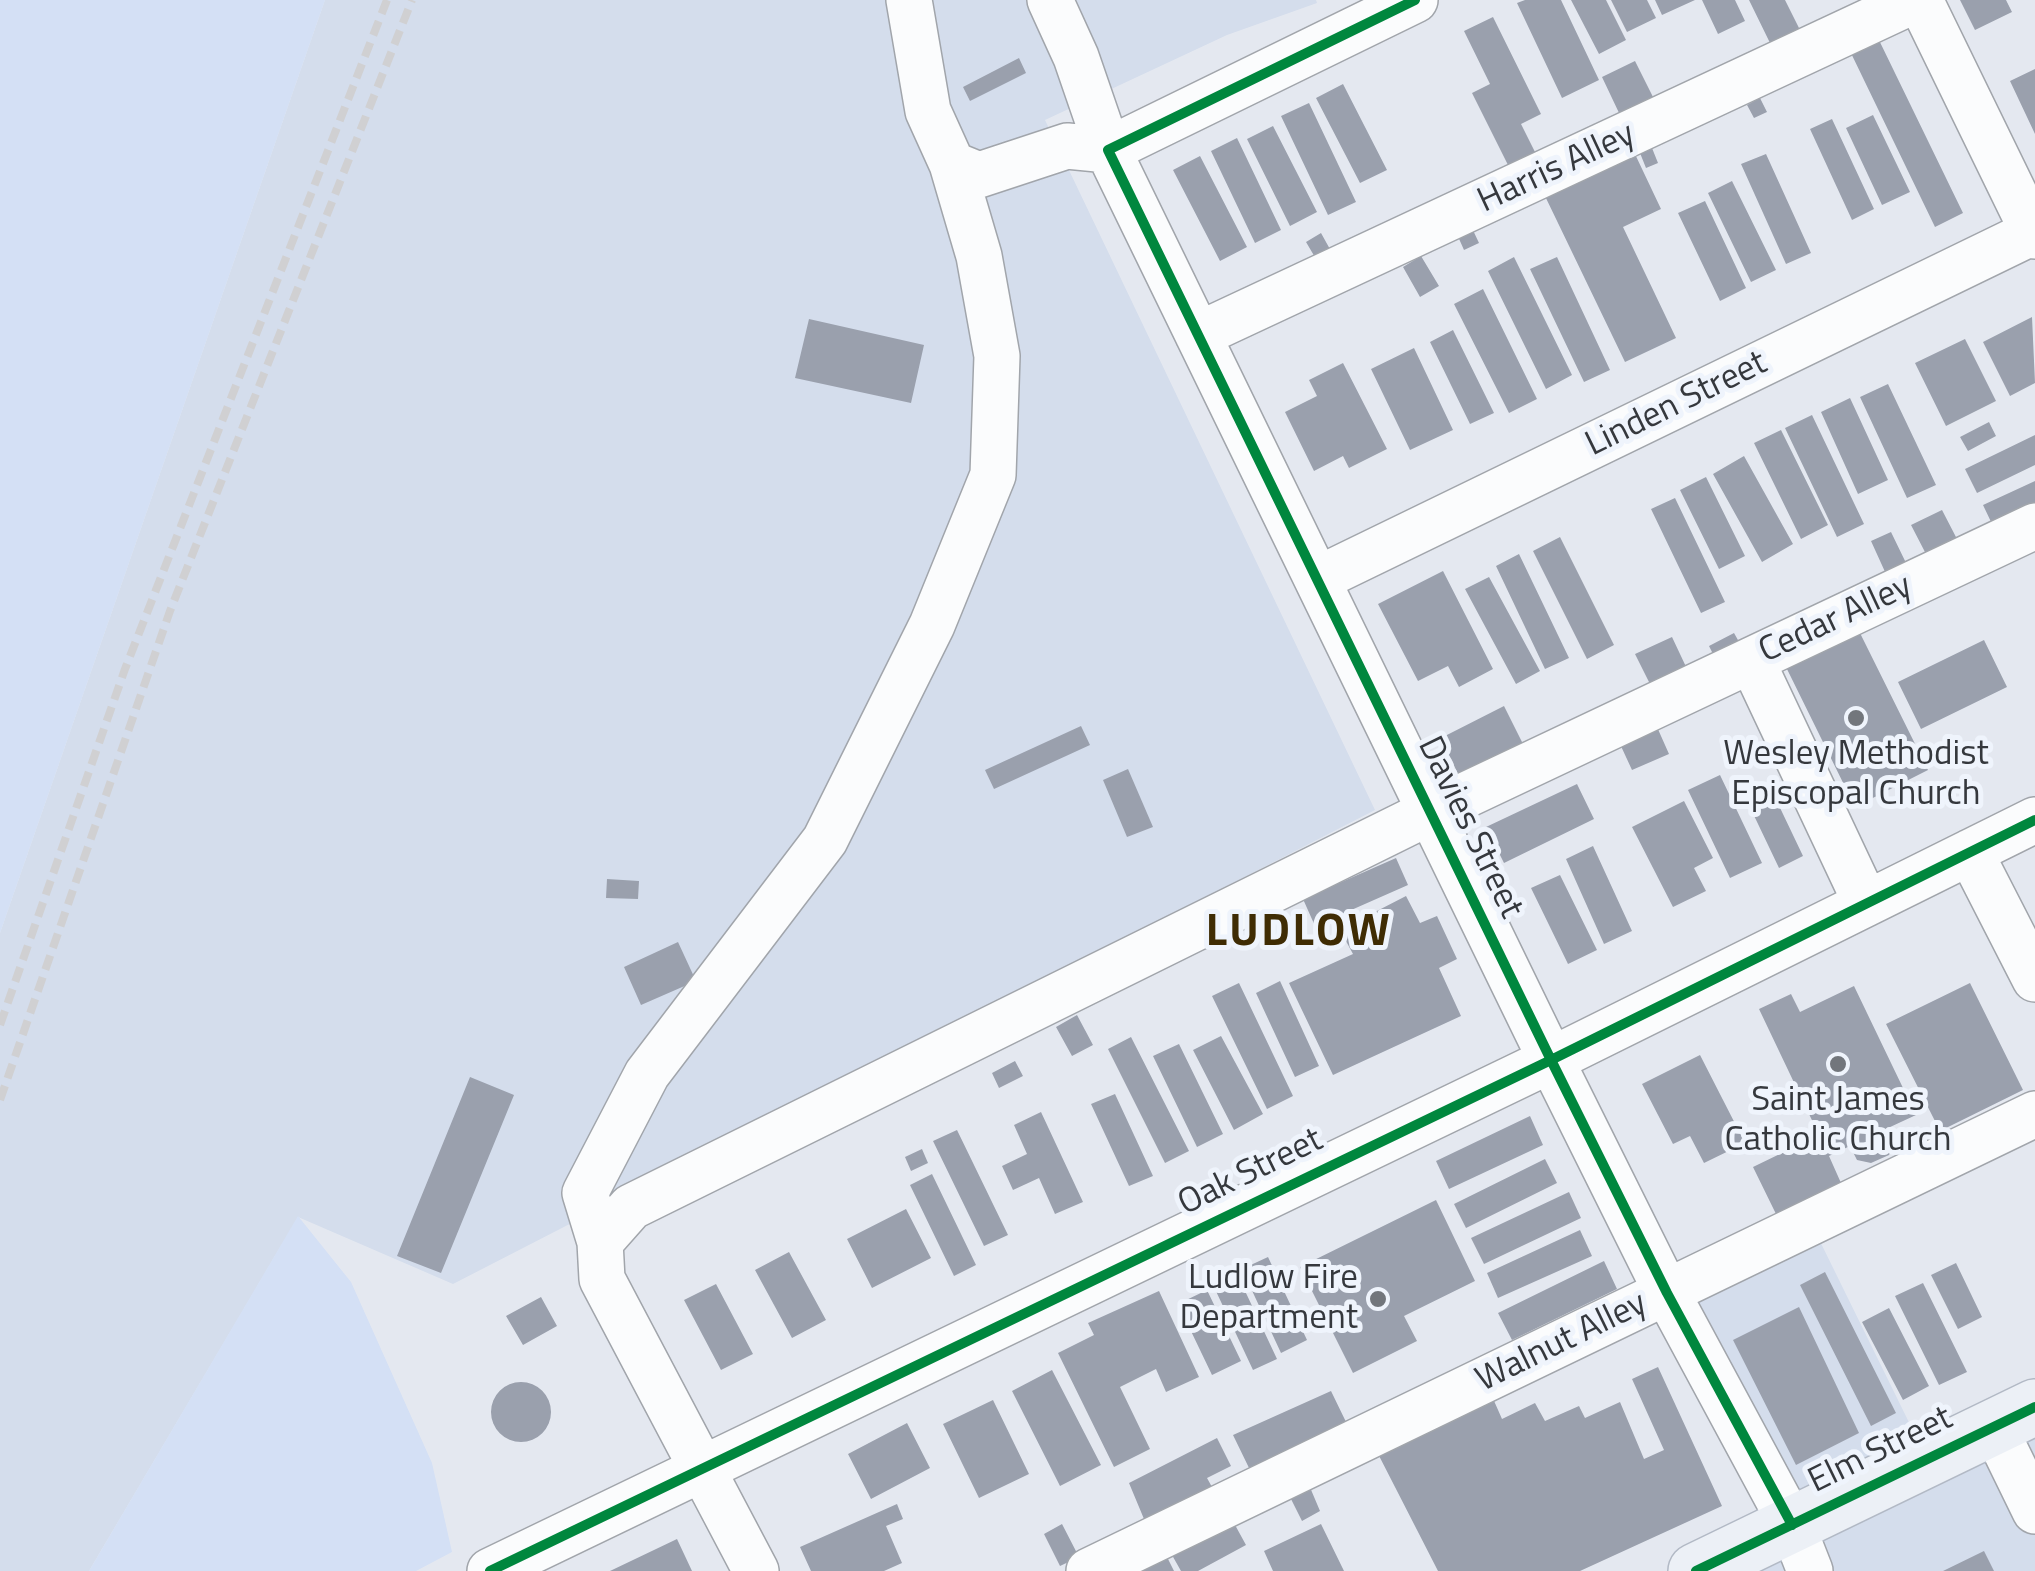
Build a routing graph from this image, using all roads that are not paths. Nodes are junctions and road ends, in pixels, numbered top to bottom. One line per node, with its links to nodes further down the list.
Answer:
1 (908, 0): 6 (street)
2 (1050, 0): 5 (street, Davies Street)
3 (1415, 0): 5 (street)
4 (1918, 0): 7 (street); 8 (street, Harris Alley)
5 (1108, 150): 6 (street); 8 (street, Davies Street)
6 (952, 164): 19 (street)
7 (2034, 233): 10 (street, Linden Street)
8 (1198, 334): 10 (street, Davies Street)
9 (2035, 526): 11 (street, Cedar Alley)
10 (1318, 579): 12 (street, Davies Street)
11 (1752, 660): 12 (street, Cedar Alley); 15 (street)
12 (1430, 812): 17 (street, Davies Street); 19 (street, Cedar Alley)
13 (2035, 820): 14 (street, Oak Street)
14 (1970, 852): 15 (street, Oak Street); 16 (street)
15 (1866, 903): 17 (street, Oak Street)
16 (2035, 979)
17 (1551, 1060): 20 (street, Davies Street); 22 (street, Oak Street)
18 (2035, 1114): 20 (street, Walnut Alley)
19 (600, 1242): 22 (street)
20 (1667, 1292): 24 (street, Davies Street); 27 (street, Walnut Alley)
21 (2015, 1417): 23 (street); 24 (main road, Elm Street)
22 (704, 1465): 25 (street, Oak Street); 26 (street)
23 (2035, 1511)
24 (1801, 1548): 28 (main road, Elm Street)
25 (490, 1571)
26 (756, 1571)
27 (1089, 1571)
28 (1696, 1571)

